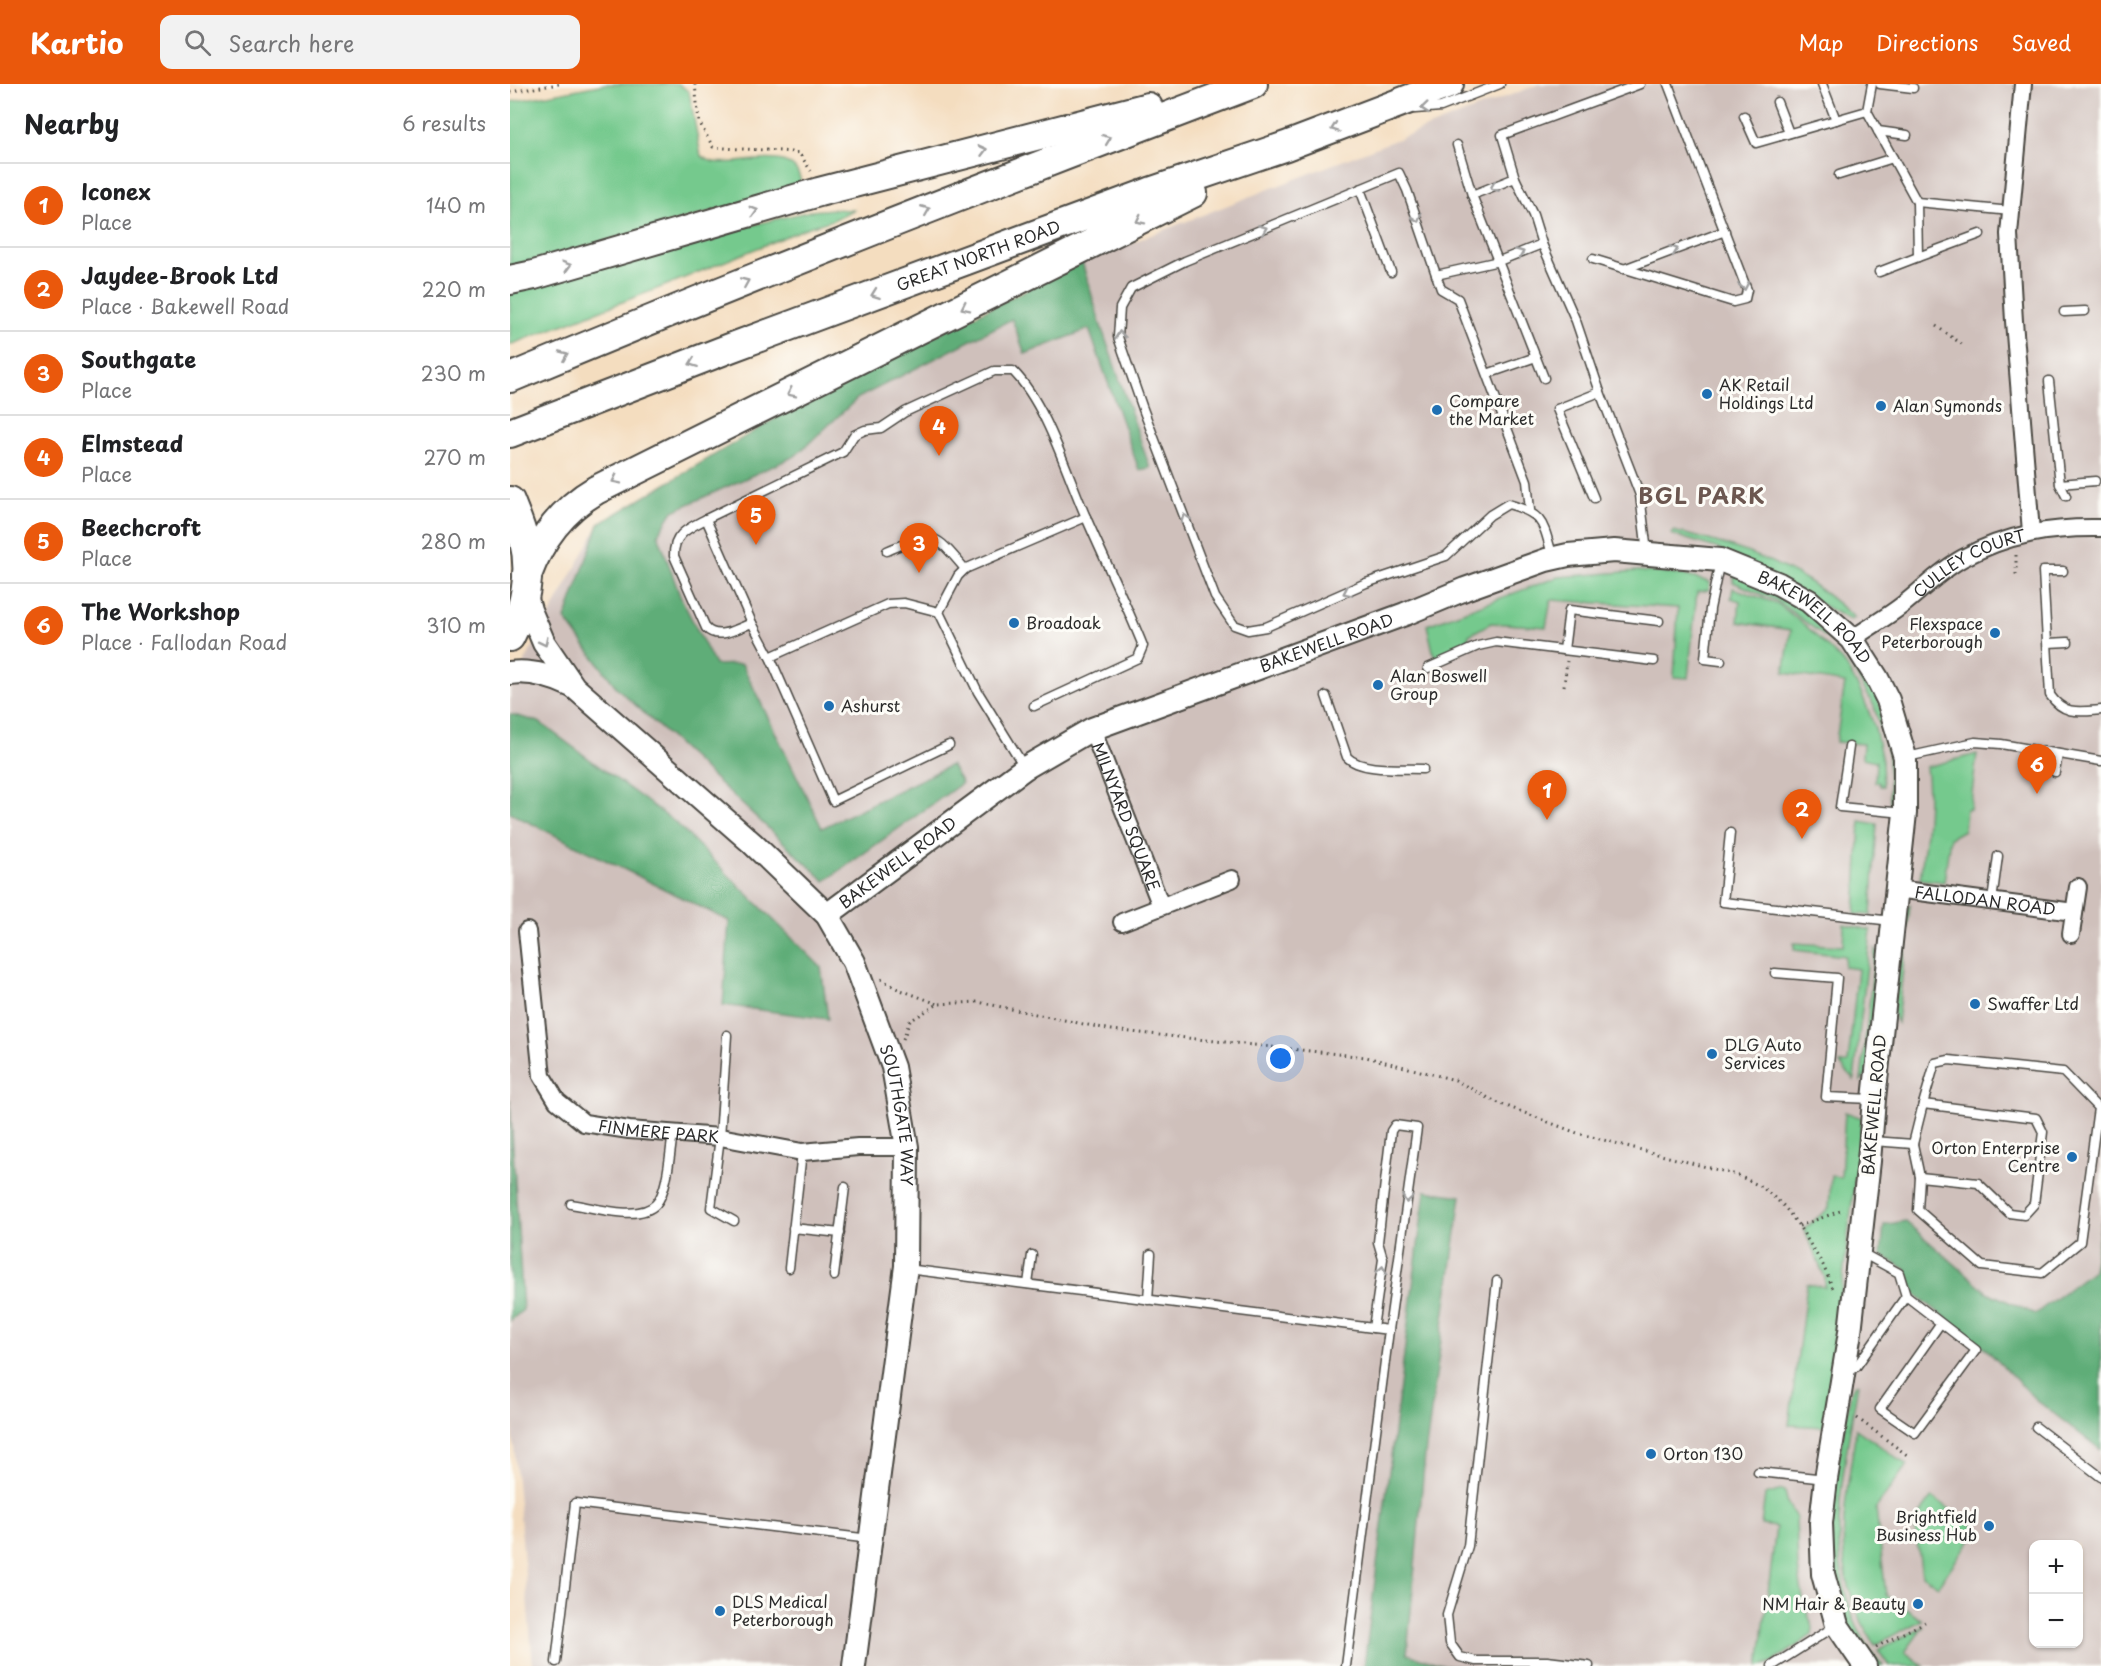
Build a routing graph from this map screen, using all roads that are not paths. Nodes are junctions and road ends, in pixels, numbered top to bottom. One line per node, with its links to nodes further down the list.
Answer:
1 (1236, 84): 39 (highway, one-way to 1)
2 (1253, 84): 44 (highway, one-way to 2)
3 (1449, 84): 14 (highway, GREAT NORTH ROAD)
4 (1500, 84): 14 (lane, one-way to 14)
5 (1640, 84): 24 (lane)
6 (1668, 84): 29 (lane)
7 (1822, 84): 16 (lane)
8 (1872, 84): 13 (lane)
9 (1880, 84): 11 (lane)
10 (2023, 84): 28 (street)
11 (1913, 88)
12 (1777, 102): 18 (lane)
13 (1867, 111): 16 (lane); 17 (lane)
14 (1376, 113): 21 (highway, GREAT NORTH ROAD, one-way to 21)
15 (1744, 116): 18 (lane)
16 (1836, 120): 18 (lane)
17 (1878, 131): 19 (lane); 22 (lane)
18 (1789, 133)
19 (1907, 135)
20 (1457, 145): 26 (lane)
21 (1286, 146): 48 (highway, GREAT NORTH ROAD, one-way to 48); 65 (highway, one-way to 65)
22 (1893, 158): 23 (lane); 27 (lane)
23 (1839, 175)
24 (1515, 178): 26 (lane, one-way to 26); 31 (lane)
25 (1360, 189): 36 (lane); 38 (lane, one-way to 38); 54 (lane, one-way to 25)
26 (1472, 195): 34 (lane)
27 (1917, 202): 28 (lane); 32 (lane)
28 (2011, 212): 58 (street)
29 (1725, 231): 35 (lane, one-way to 29); 35 (lane, one-way to 35)
30 (1980, 234): 32 (lane)
31 (1542, 244): 34 (lane, one-way to 31); 47 (lane)
32 (1918, 257): 37 (lane)
33 (1593, 260): 35 (lane)
34 (1499, 261): 38 (lane); 42 (lane)
35 (1624, 269)
36 (1391, 272)
37 (1879, 272)
38 (1436, 275): 43 (lane)
39 (510, 280)
40 (2085, 310): 41 (lane)
41 (2064, 312)
42 (1536, 357): 43 (lane); 45 (lane)
43 (1487, 375): 54 (lane)
44 (510, 378)
45 (1544, 378)
46 (2049, 381): 50 (lane)
47 (1600, 392): 52 (lane); 60 (lane)
48 (510, 433)
49 (2095, 481): 50 (lane)
50 (2060, 484): 51 (lane)
51 (2066, 496)
52 (1594, 498)
53 (510, 502): 65 (highway)
54 (1530, 510): 61 (lane)
55 (1086, 517): 56 (lane); 63 (lane); 81 (lane)
56 (706, 519): 68 (lane); 68 (lane)
57 (2101, 528): 58 (street, CULLEY COURT)
58 (2031, 532): 70 (street, CULLEY COURT)
59 (887, 551): 63 (lane)
60 (1648, 554): 61 (street, BAKEWELL ROAD); 62 (street, BAKEWELL ROAD)
61 (1553, 558): 83 (street, BAKEWELL ROAD)
62 (1720, 560): 70 (street, BAKEWELL ROAD); 76 (lane)
63 (964, 569): 66 (lane)
64 (2063, 571): 72 (lane)
65 (526, 584): 69 (highway); 79 (street, SOUTHGATE WAY, one-way to 79)
66 (939, 612): 74 (lane); 89 (lane)
67 (1659, 621): 73 (lane)
68 (752, 623): 74 (lane)
69 (510, 637)
70 (1852, 639): 87 (street, BAKEWELL ROAD)
71 (2068, 642): 72 (lane)
72 (2048, 643): 82 (lane)
73 (1566, 650): 75 (lane); 77 (lane)
74 (770, 657): 84 (lane)
75 (1654, 661)
76 (1722, 661)
77 (1428, 668)
78 (510, 673): 79 (street, SOUTHGATE WAY)
79 (574, 687): 101 (street, SOUTHGATE WAY)
80 (1326, 696): 90 (lane)
81 (1034, 706)
82 (2101, 710)
83 (1092, 729): 89 (street, BAKEWELL ROAD); 99 (street, MILNYARD SQUARE)
84 (949, 744)
85 (1849, 747): 92 (lane)
86 (2058, 754): 87 (lane); 88 (lane); 91 (lane)
87 (1905, 757): 92 (street, BAKEWELL ROAD)
88 (2101, 761)
89 (1025, 768): 101 (street, BAKEWELL ROAD)
90 (1423, 769)
91 (2055, 772)
92 (1905, 813): 97 (street, BAKEWELL ROAD)
93 (1731, 833): 103 (lane)
94 (1998, 856): 98 (lane)
95 (1232, 879): 99 (street, MILNYARD SQUARE)
96 (2078, 887): 100 (street, FALLODAN ROAD)
97 (1896, 889): 98 (street, FALLODAN ROAD); 103 (street, BAKEWELL ROAD)
98 (1992, 901): 100 (street, FALLODAN ROAD)
99 (1161, 906): 102 (street, MILNYARD SQUARE)
100 (2074, 912): 105 (street, FALLODAN ROAD)
101 (827, 915): 114 (street, SOUTHGATE WAY)
102 (1122, 922)
103 (1892, 922): 108 (street, BAKEWELL ROAD)
104 (527, 931): 110 (street, FINMERE PARK)
105 (2071, 934)
106 (1775, 973): 108 (lane)
107 (727, 1035): 111 (lane)
108 (1874, 1099): 112 (street, BAKEWELL ROAD)
109 (1923, 1104): 113 (lane); 116 (lane); 116 (lane)
110 (673, 1132): 111 (street, FINMERE PARK); 118 (lane)
111 (720, 1137): 115 (street, FINMERE PARK); 119 (lane)
112 (1870, 1140): 113 (lane); 122 (street, BAKEWELL ROAD)
113 (1913, 1144): 116 (lane)
114 (907, 1147): 115 (street, FINMERE PARK); 126 (street, SOUTHGATE WAY)
115 (802, 1152): 120 (lane)
116 (1920, 1176)
117 (845, 1187): 121 (lane)
118 (571, 1204)
119 (734, 1221)
120 (793, 1228): 121 (lane); 125 (lane)
121 (840, 1233): 127 (lane)
122 (1859, 1251): 130 (lane); 135 (street, BAKEWELL ROAD)
123 (1152, 1254): 131 (lane)
124 (1032, 1255): 129 (lane)
125 (789, 1268)
126 (906, 1269): 129 (lane); 140 (street, SOUTHGATE WAY)
127 (834, 1276)
128 (1497, 1281): 146 (lane)
129 (1028, 1284): 131 (lane)
130 (1906, 1296): 132 (lane); 135 (lane)
131 (1148, 1299): 133 (lane)
132 (1940, 1324): 132 (lane)
133 (1373, 1328): 134 (lane); 134 (lane, one-way to 134)
134 (1389, 1330): 145 (lane)
135 (1843, 1373): 139 (street, BAKEWELL ROAD)
136 (2036, 1426): 138 (lane)
137 (1758, 1472): 139 (lane)
138 (2101, 1477)
139 (1826, 1479): 141 (street, BAKEWELL ROAD)
140 (871, 1539): 143 (lane); 144 (street, SOUTHGATE WAY)
141 (1837, 1624): 142 (street, BAKEWELL ROAD); 147 (lane)
142 (1869, 1657)
143 (556, 1662)
144 (854, 1666)
145 (1346, 1666)
146 (1589, 1666)
147 (1772, 1666)

